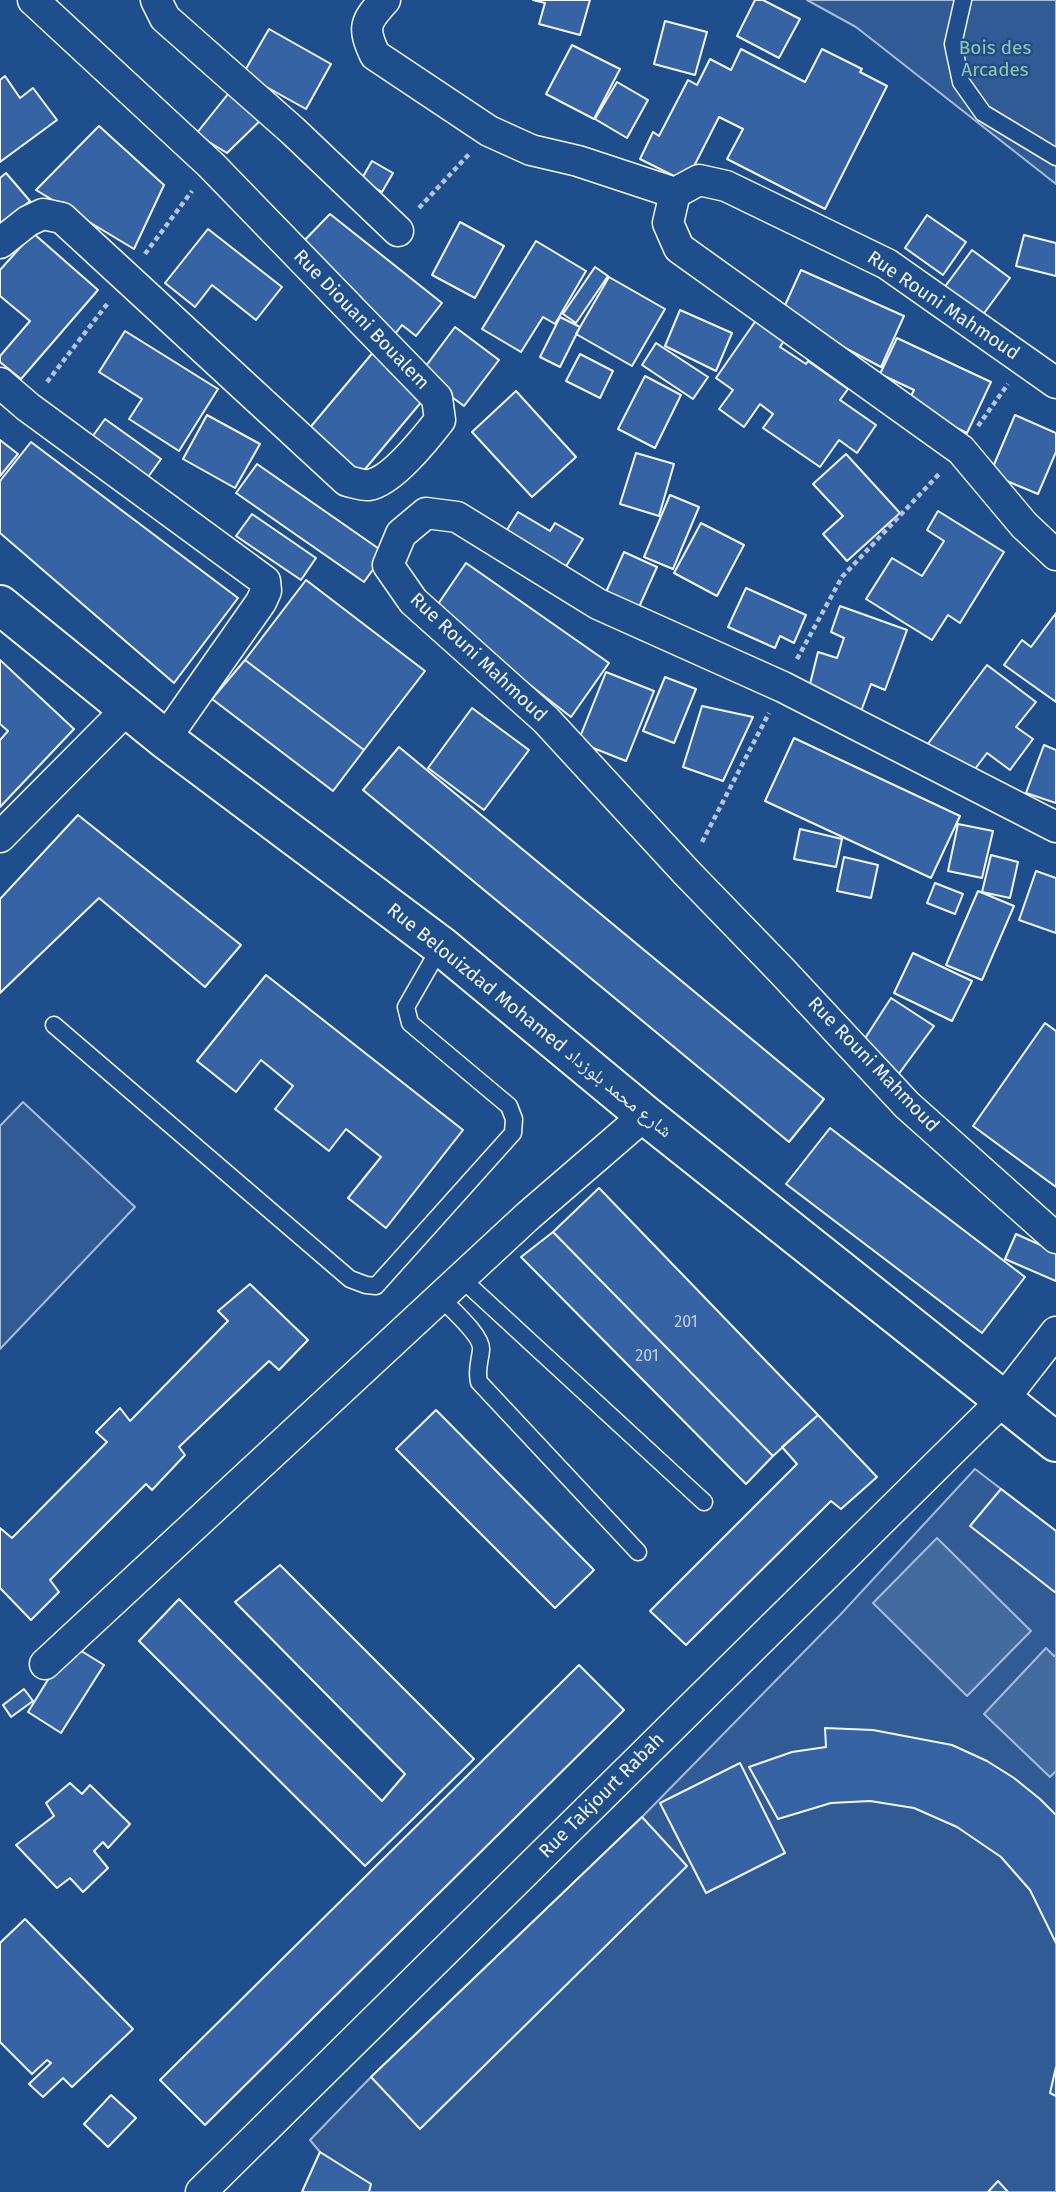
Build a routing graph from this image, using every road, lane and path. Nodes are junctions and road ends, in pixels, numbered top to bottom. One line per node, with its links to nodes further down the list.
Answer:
1 (33, 0): 9 (street, Rue Diouani Boualem)
2 (156, 0): 8 (street)
3 (385, 0): 5 (street)
4 (963, 0): 6 (lane)
5 (489, 131): 7 (street); 8 (path)
6 (1056, 157)
7 (675, 193): 10 (street, Rue Rouni Mahmoud); 13 (street)
8 (398, 231)
9 (0, 243)
10 (1024, 360): 12 (street, Rue Rouni Mahmoud); 13 (path)
11 (0, 383): 18 (street)
12 (1056, 383)
13 (961, 450): 14 (street); 16 (path)
14 (1056, 555)
15 (0, 605): 17 (main road, Rue Belouizdad Mohamed شارع محمد بلوزداد)
16 (782, 687): 19 (street, Rue Rouni Mahmoud); 21 (path); 21 (street, Rue Rouni Mahmoud)
17 (127, 709): 18 (main road, Rue Belouizdad Mohamed شارع محمد بلوزداد); 20 (street)
18 (164, 739): 22 (main road, Rue Belouizdad Mohamed شارع محمد بلوزداد)
19 (1056, 827)
20 (0, 837)
21 (687, 873): 25 (street, Rue Rouni Mahmoud)
22 (441, 946): 23 (lane); 24 (main road, Rue Belouizdad Mohamed شارع محمد بلوزداد)
23 (54, 1026)
24 (645, 1115): 26 (street); 28 (main road, Rue Belouizdad Mohamed شارع محمد بلوزداد)
25 (1056, 1238)
26 (451, 1289): 30 (lane); 31 (lane); 32 (street)
27 (1056, 1332): 28 (street)
28 (1002, 1401): 29 (main road, Rue Belouizdad Mohamed شارع محمد بلوزداد); 33 (street, Rue Takjourt Rabah)
29 (1056, 1442)
30 (704, 1502)
31 (638, 1552)
32 (45, 1664)
33 (201, 2192)

